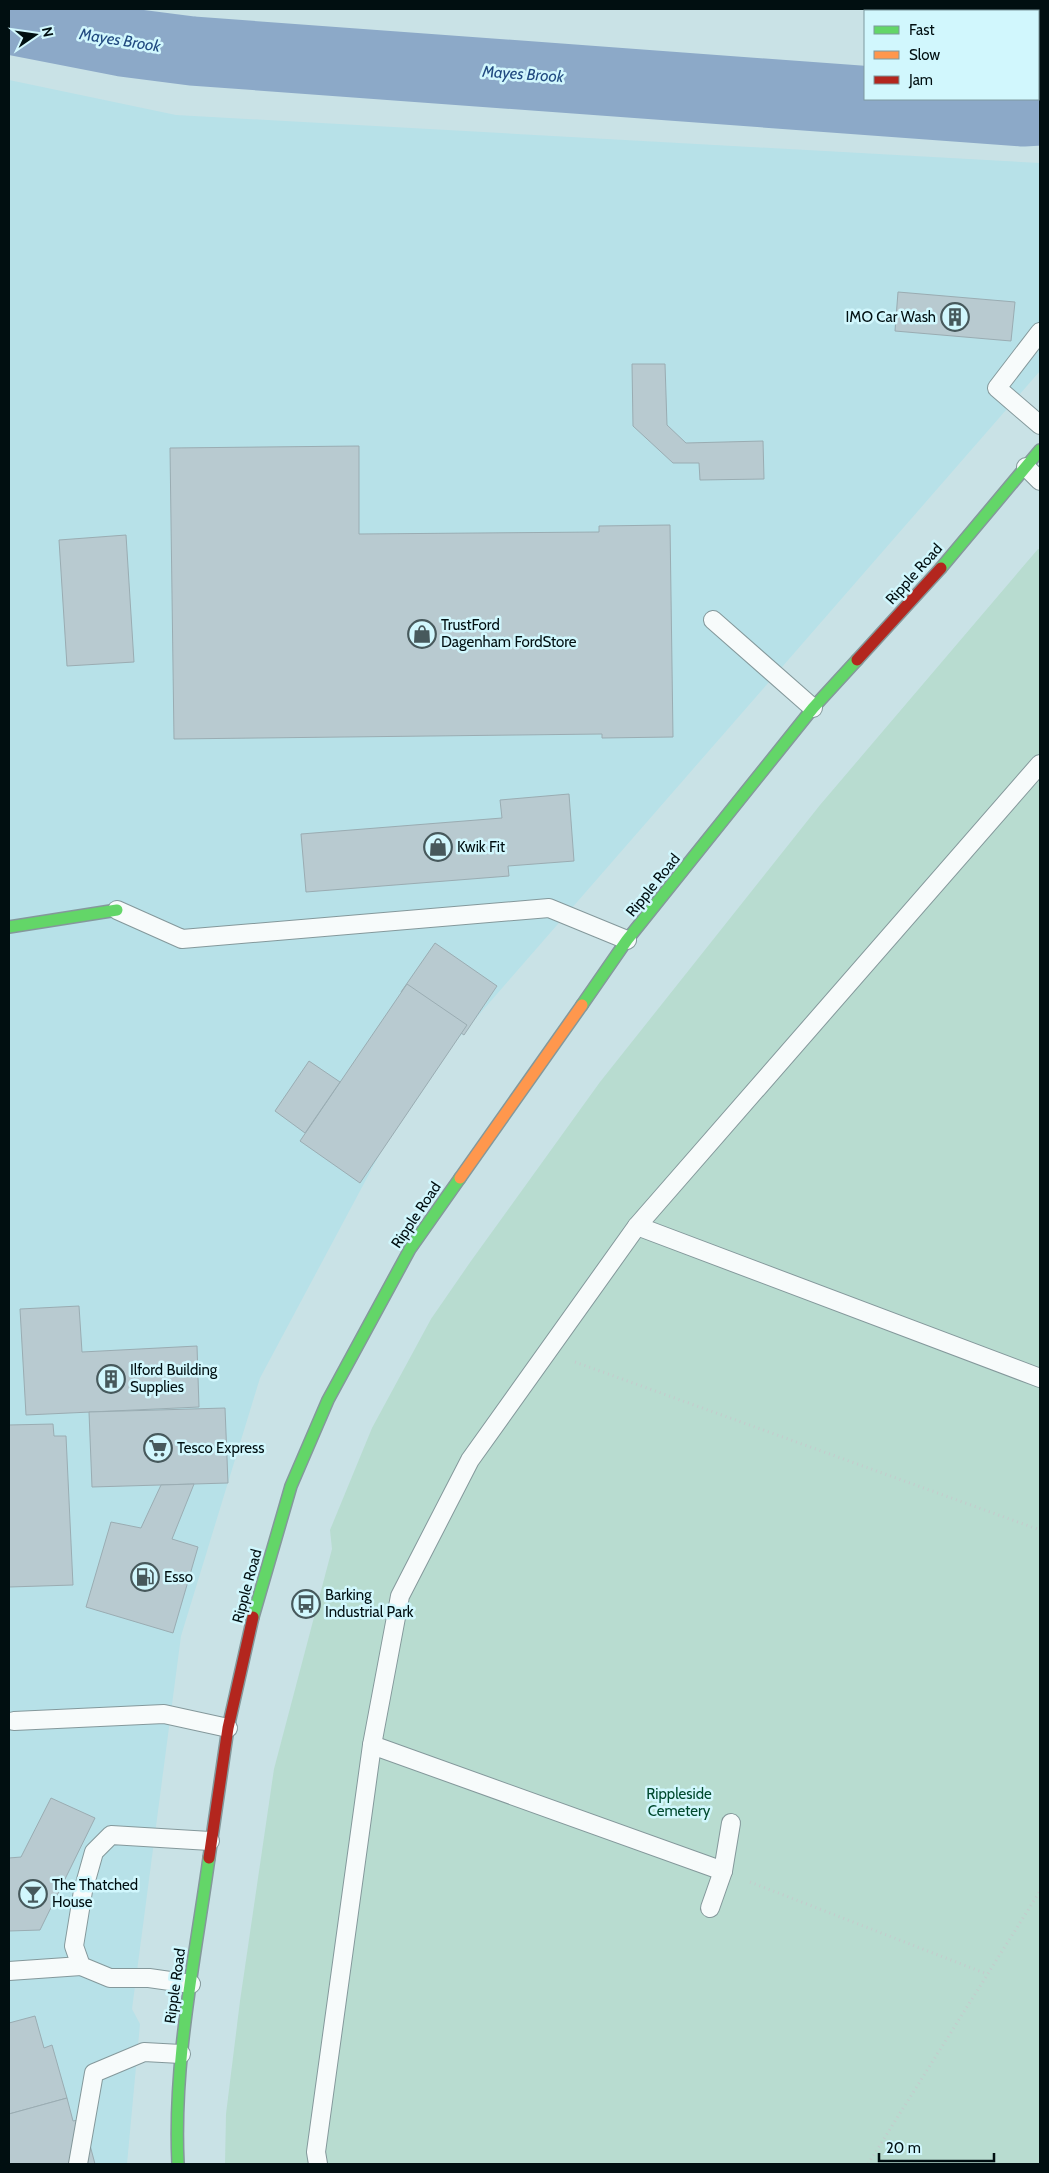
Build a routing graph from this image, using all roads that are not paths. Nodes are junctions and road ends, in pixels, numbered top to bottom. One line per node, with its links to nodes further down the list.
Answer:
1 (1040, 332): 2 (lane)
2 (1040, 424)
3 (1040, 450): 4 (main road, Ripple Road)
4 (1026, 467): 5 (lane); 7 (main road, Ripple Road)
5 (1040, 481)
6 (714, 620): 7 (lane)
7 (813, 708): 11 (main road, Ripple Road)
8 (1040, 764): 12 (lane)
9 (117, 910): 10 (main road); 11 (lane)
10 (9, 927)
11 (628, 940): 15 (main road, Ripple Road)
12 (637, 1226): 13 (lane); 16 (lane)
13 (1040, 1378)
14 (14, 1721): 15 (lane)
15 (228, 1728): 18 (main road, Ripple Road)
16 (372, 1745): 19 (lane); 27 (lane)
17 (730, 1823): 19 (lane)
18 (210, 1841): 21 (lane); 23 (main road, Ripple Road)
19 (723, 1871): 20 (lane)
20 (710, 1908)
21 (80, 1966): 22 (lane); 23 (lane)
22 (9, 1971)
23 (190, 1984): 24 (main road, Ripple Road)
24 (181, 2054): 25 (lane); 26 (main road, Ripple Road)
25 (78, 2164)
26 (178, 2164)
27 (318, 2164)

